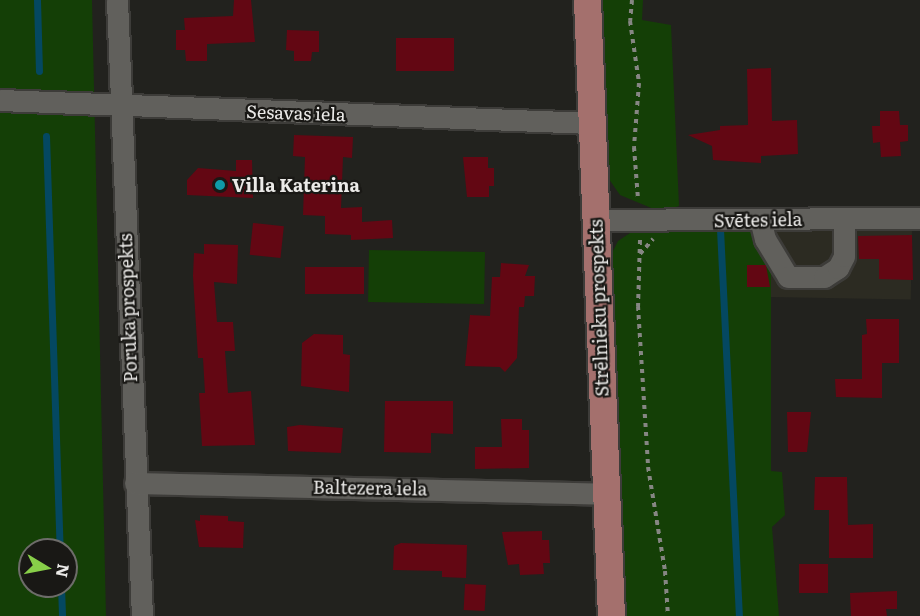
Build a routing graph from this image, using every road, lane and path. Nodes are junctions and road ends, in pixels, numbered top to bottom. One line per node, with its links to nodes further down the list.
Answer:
1 (117, 0): 5 (street, Poruka prospekts)
2 (587, 0): 6 (main road, Strēlnieku prospekts)
3 (632, 0): 11 (path)
4 (0, 100): 5 (street, Sesavas iela)
5 (121, 107): 6 (street, Sesavas iela); 12 (street, Poruka prospekts)
6 (591, 123): 10 (main road, Strēlnieku prospekts)
7 (920, 218): 9 (street, Svētes iela)
8 (760, 219): 9 (street, Svētes iela); 9 (street); 11 (street, Svētes iela)
9 (844, 219)
10 (596, 220): 11 (street, Svētes iela); 13 (main road, Strēlnieku prospekts)
11 (640, 221): 16 (path)
12 (135, 483): 13 (street, Baltezera iela); 14 (street, Poruka prospekts)
13 (606, 494): 15 (main road, Strēlnieku prospekts)
14 (142, 616)
15 (611, 616)
16 (668, 616)

